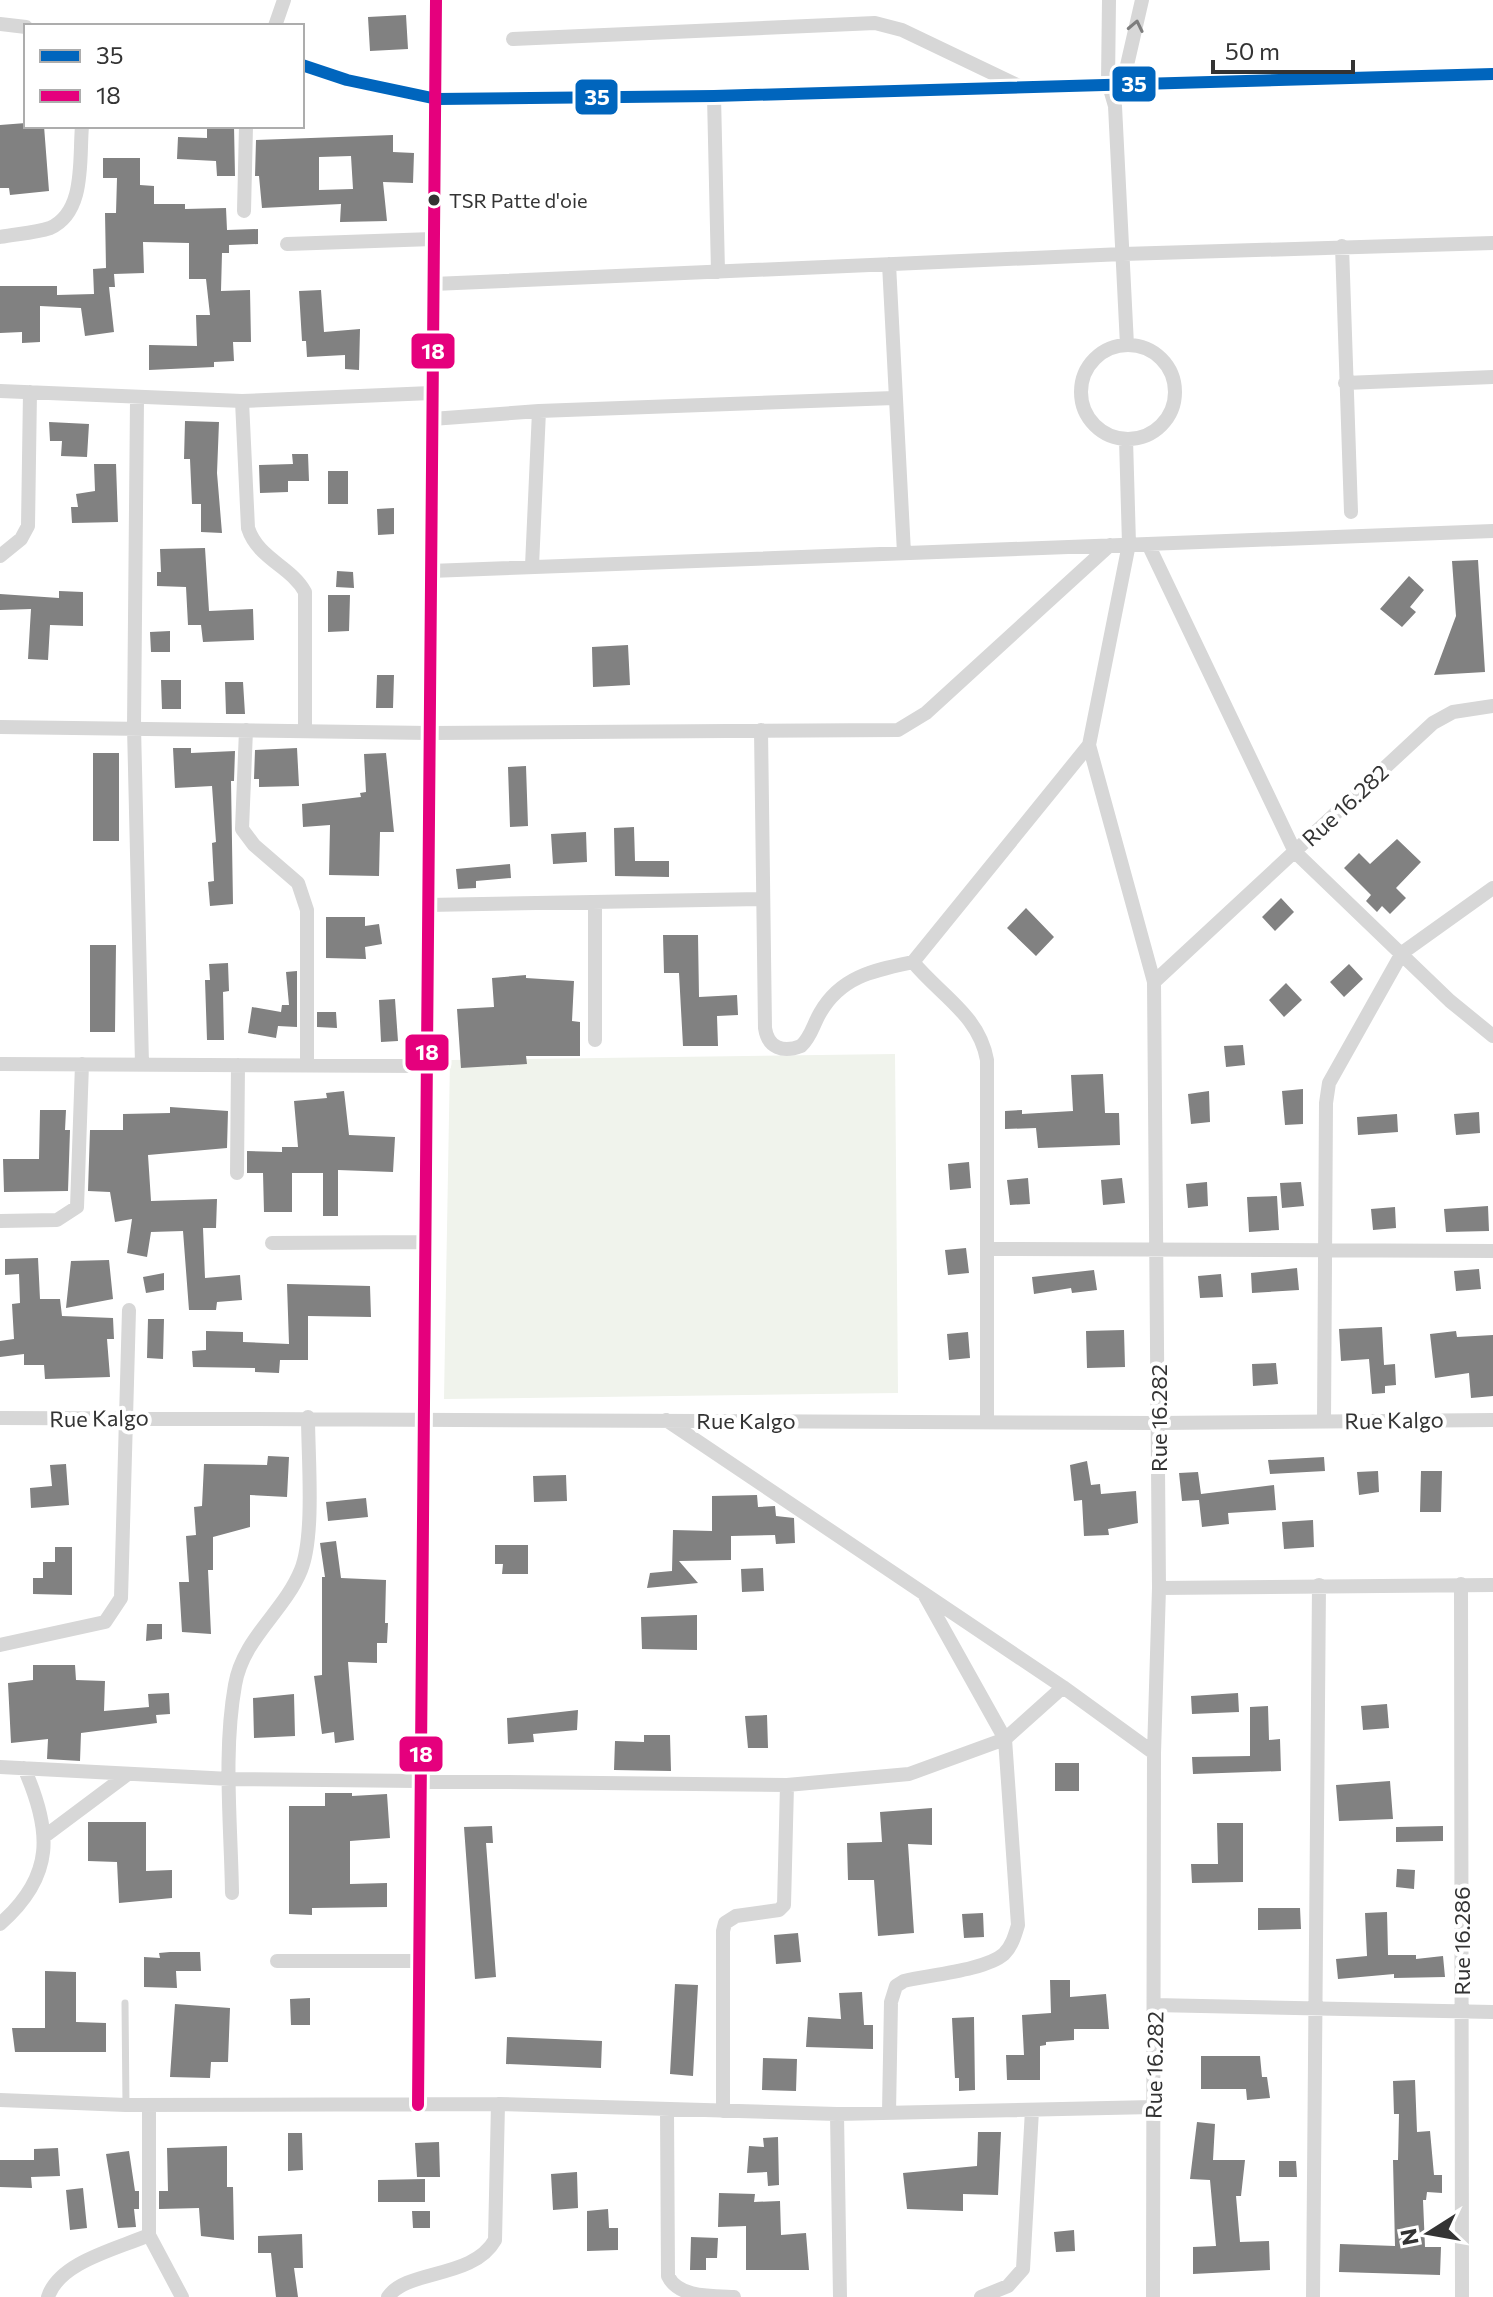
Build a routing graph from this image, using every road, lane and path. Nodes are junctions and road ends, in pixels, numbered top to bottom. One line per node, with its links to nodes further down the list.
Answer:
1 (284, 0): 6 (street)
2 (436, 0): 15 (street)
3 (1109, 0): 11 (street)
4 (1142, 0): 12 (street, one-way to 4)
5 (0, 24): 7 (street)
6 (276, 24)
7 (24, 27)
8 (513, 39): 13 (street)
9 (304, 66): 15 (street)
10 (1493, 74): 12 (street)
11 (1108, 82): 12 (street); 13 (street); 16 (street)
12 (1124, 82): 16 (street)
13 (1023, 87): 14 (street)
14 (714, 96): 15 (street); 27 (street)
15 (437, 99): 21 (street)
16 (1115, 106): 25 (street)
17 (82, 128): 20 (street)
18 (246, 128): 19 (street)
19 (244, 211)
20 (0, 237)
21 (433, 239): 23 (street); 28 (street)
22 (1493, 243): 24 (street)
23 (287, 244)
24 (1342, 246): 25 (street); 31 (street)
25 (1123, 254): 26 (street); 29 (street)
26 (889, 264): 27 (street); 35 (street)
27 (718, 272): 28 (street)
28 (433, 284): 34 (street)
29 (1127, 345): 40 (street); 40 (street)
30 (1493, 377): 31 (street)
31 (1345, 383): 41 (street)
32 (0, 391): 33 (street)
33 (30, 392): 36 (street); 47 (street)
34 (431, 393): 37 (street); 39 (street)
35 (894, 398): 38 (street); 46 (street)
36 (137, 399): 37 (street); 52 (street)
37 (242, 401): 54 (street)
38 (539, 411): 39 (street); 48 (street)
39 (432, 419): 49 (street)
40 (1126, 439): 43 (street)
41 (1351, 512)
42 (1493, 531): 44 (street)
43 (1129, 544): 44 (street); 45 (street); 57 (street)
44 (1148, 544): 58 (street)
45 (1110, 545): 46 (street); 55 (street)
46 (904, 553): 48 (street)
47 (0, 556)
48 (532, 566): 49 (street)
49 (430, 571): 56 (street)
50 (1493, 706): 58 (street, Rue 16.282)
51 (0, 727): 52 (street)
52 (134, 727): 53 (street); 70 (street)
53 (246, 730): 54 (street); 71 (street)
54 (305, 730): 56 (street)
55 (761, 730): 56 (street); 60 (street)
56 (429, 733): 62 (street)
57 (1089, 745): 64 (street); 65 (street)
58 (1295, 852): 63 (street); 65 (street, Rue 16.282)
59 (1493, 888): 63 (street)
60 (761, 899): 61 (street); 64 (street)
61 (595, 902): 62 (street); 67 (street)
62 (427, 905): 73 (street)
63 (1402, 953): 66 (street); 80 (street)
64 (913, 962): 78 (street)
65 (1154, 982): 79 (street, Rue 16.282)
66 (1493, 1036)
67 (595, 1040)
68 (0, 1064): 69 (street)
69 (82, 1064): 70 (street); 75 (street)
70 (142, 1064): 72 (street)
71 (307, 1064): 72 (street); 73 (street)
72 (238, 1065): 74 (street)
73 (426, 1066): 76 (street)
74 (237, 1173)
75 (0, 1221)
76 (424, 1242): 77 (street); 86 (street)
77 (272, 1243)
78 (989, 1249): 79 (street); 89 (street)
79 (1158, 1249): 80 (street); 91 (street, Rue 16.282)
80 (1326, 1250): 81 (street); 90 (street)
81 (1493, 1251)
82 (129, 1310): 83 (street)
83 (125, 1417): 84 (street, Rue Kalgo); 85 (street, Rue Kalgo); 97 (street)
84 (308, 1417): 86 (street, Rue Kalgo); 104 (street)
85 (0, 1418)
86 (423, 1418): 87 (street, Rue Kalgo); 105 (street)
87 (666, 1420): 89 (street, Rue Kalgo); 96 (street)
88 (1493, 1420): 90 (street, Rue Kalgo)
89 (987, 1421): 91 (street, Rue Kalgo)
90 (1324, 1421): 91 (street, Rue Kalgo)
91 (1158, 1423): 95 (street, Rue 16.282)
92 (1461, 1584): 93 (street); 94 (street); 115 (street, Rue 16.286)
93 (1319, 1585): 95 (street); 114 (street)
94 (1493, 1585)
95 (1159, 1588): 100 (street, Rue 16.282)
96 (924, 1594): 98 (street); 99 (street)
97 (0, 1645)
98 (1063, 1687): 99 (street); 100 (street)
99 (1005, 1739): 106 (street); 126 (street)
100 (1154, 1753): 113 (street, Rue 16.282)
101 (0, 1767): 102 (street)
102 (24, 1768): 103 (street); 107 (street)
103 (128, 1774): 104 (street); 107 (street)
104 (230, 1779): 105 (street); 108 (street)
105 (420, 1782): 106 (street); 111 (street)
106 (787, 1785): 125 (street)
107 (45, 1836): 109 (street)
108 (232, 1893)
109 (0, 1924)
110 (277, 1961): 111 (street)
111 (417, 1961): 121 (street)
112 (125, 2003): 119 (lane)
113 (1154, 2005): 114 (street); 122 (street, Rue 16.282)
114 (1315, 2008): 115 (street); 136 (street)
115 (1461, 2011): 116 (street); 137 (street, Rue 16.286)
116 (1493, 2012)
117 (0, 2100): 119 (street)
118 (498, 2104): 121 (street); 123 (street); 131 (street)
119 (126, 2105): 120 (street)
120 (149, 2105): 121 (street); 128 (street)
121 (418, 2105)
122 (1153, 2107): 124 (street); 135 (street, Rue 16.282)
123 (667, 2110): 125 (street); 132 (street)
124 (1032, 2110): 126 (street); 134 (street)
125 (723, 2111): 127 (street)
126 (889, 2113): 127 (street)
127 (837, 2114): 133 (street)
128 (149, 2235): 129 (street); 130 (street)
129 (48, 2297)
130 (182, 2297)
131 (388, 2297)
132 (734, 2297)
133 (840, 2297)
134 (981, 2297)
135 (1153, 2297)
136 (1313, 2297)
137 (1462, 2297)

